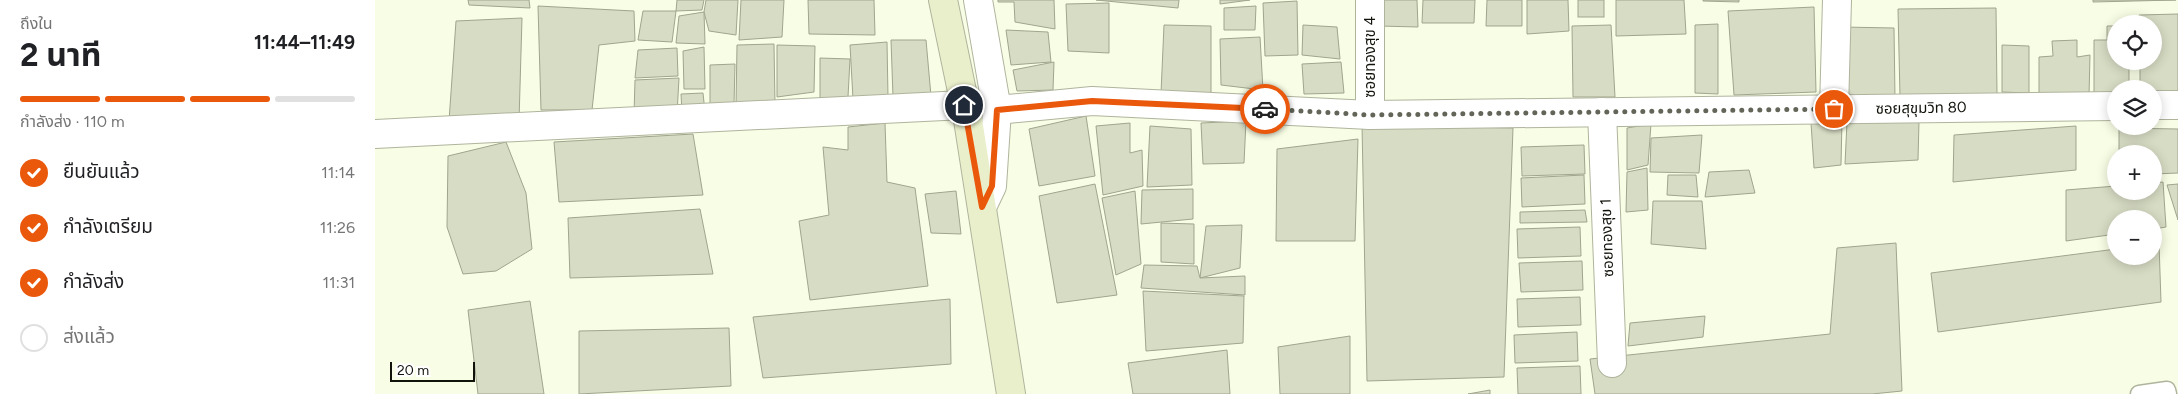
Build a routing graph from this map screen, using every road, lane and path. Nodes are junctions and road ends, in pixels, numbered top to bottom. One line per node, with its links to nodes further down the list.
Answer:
1 (943, 0): 5 (main road)
2 (978, 0): 10 (street)
3 (1370, 0): 12 (street, ซอยทองสุข 4)
4 (1837, 0): 9 (street)
5 (964, 105): 13 (street); 14 (main road)
6 (2162, 105): 7 (street)
7 (2178, 105)
8 (2107, 106): 9 (street, ซอยสุขุมวิท 80)
9 (1834, 109): 11 (street, ซอยสุขุมวิท 80)
10 (997, 110): 12 (street, ซอยสุขุมวิท 80); 14 (street)
11 (1602, 112): 12 (street, ซอยสุขุมวิท 80); 15 (street, ซอยทองสุข 1)
12 (1370, 115)
13 (375, 134)
14 (982, 207): 16 (main road)
15 (1611, 363)
16 (1011, 394)
17 (2139, 394): 18 (lane)
18 (2167, 394)

